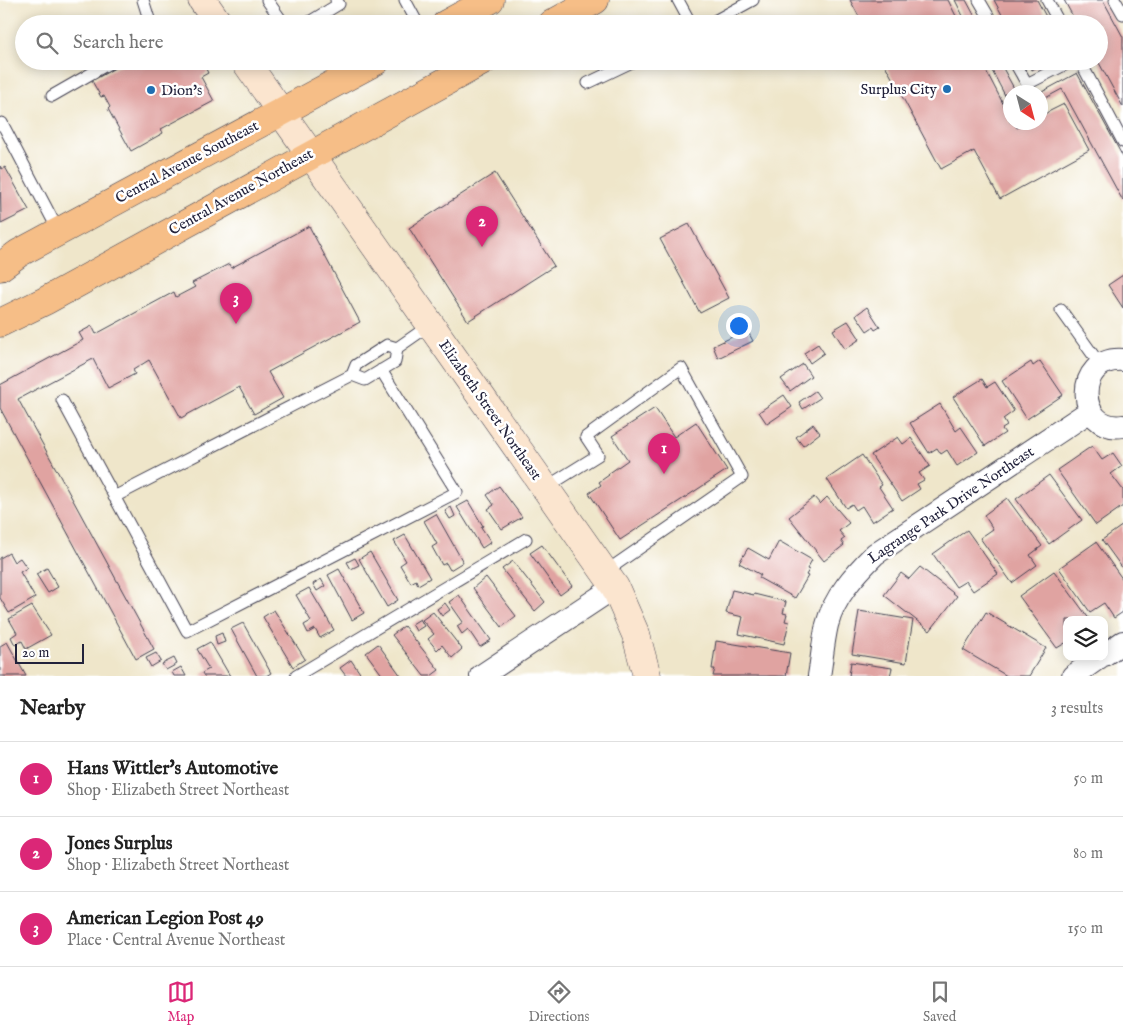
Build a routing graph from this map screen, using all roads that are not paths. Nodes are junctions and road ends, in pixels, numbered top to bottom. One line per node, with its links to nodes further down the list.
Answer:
1 (143, 0): 14 (lane)
2 (202, 0): 15 (street)
3 (268, 0): 16 (lane)
4 (405, 0): 18 (lane)
5 (490, 0): 19 (main road)
6 (595, 0): 20 (main road)
7 (678, 0): 21 (lane)
8 (753, 0): 22 (lane)
9 (979, 0): 23 (lane)
10 (1047, 0): 24 (lane)
11 (1115, 0): 13 (lane)
12 (341, 1): 17 (lane)
13 (1123, 14)
14 (147, 15)
15 (213, 15)
16 (278, 15)
17 (320, 15)
18 (413, 15)
19 (462, 15)
20 (568, 15)
21 (686, 15)
22 (726, 15)
23 (988, 15)
24 (1055, 15)
25 (97, 70): 34 (lane)
26 (251, 70): 35 (street, Elizabeth Street Northeast)
27 (359, 70): 35 (main road, Central Avenue Southeast)
28 (466, 70): 38 (main road, Central Avenue Northeast)
29 (615, 70): 33 (lane)
30 (1019, 70): 31 (lane)
31 (1054, 70)
32 (1085, 70): 37 (lane)
33 (588, 83)
34 (52, 96)
35 (280, 112): 38 (street, Elizabeth Street Northeast); 39 (main road, Central Avenue Southeast)
36 (0, 125): 39 (lane)
37 (1123, 142)
38 (310, 154): 42 (main road, Central Avenue Northeast); 43 (street, Elizabeth Street Northeast)
39 (59, 232): 40 (main road, Central Avenue Southeast)
40 (1, 264)
41 (1062, 310): 46 (lane)
42 (0, 323)
43 (430, 325): 44 (lane); 52 (street, Elizabeth Street Northeast)
44 (397, 348): 47 (lane); 48 (lane)
45 (1123, 360): 46 (street)
46 (1101, 366): 50 (street)
47 (381, 370): 48 (lane); 53 (lane)
48 (352, 375): 53 (lane)
49 (62, 400): 53 (lane)
50 (1090, 411): 51 (street); 62 (street, Lagrange Park Drive Northeast)
51 (1123, 426)
52 (546, 488): 55 (street, Elizabeth Street Northeast); 55 (lane)
53 (114, 497)
54 (526, 539): 59 (lane)
55 (610, 580): 60 (street); 61 (street, Elizabeth Street Northeast)
56 (1123, 642): 57 (street)
57 (1108, 652)
58 (1094, 661): 63 (street)
59 (296, 676)
60 (480, 676)
61 (647, 676)
62 (819, 676)
63 (1073, 676)

